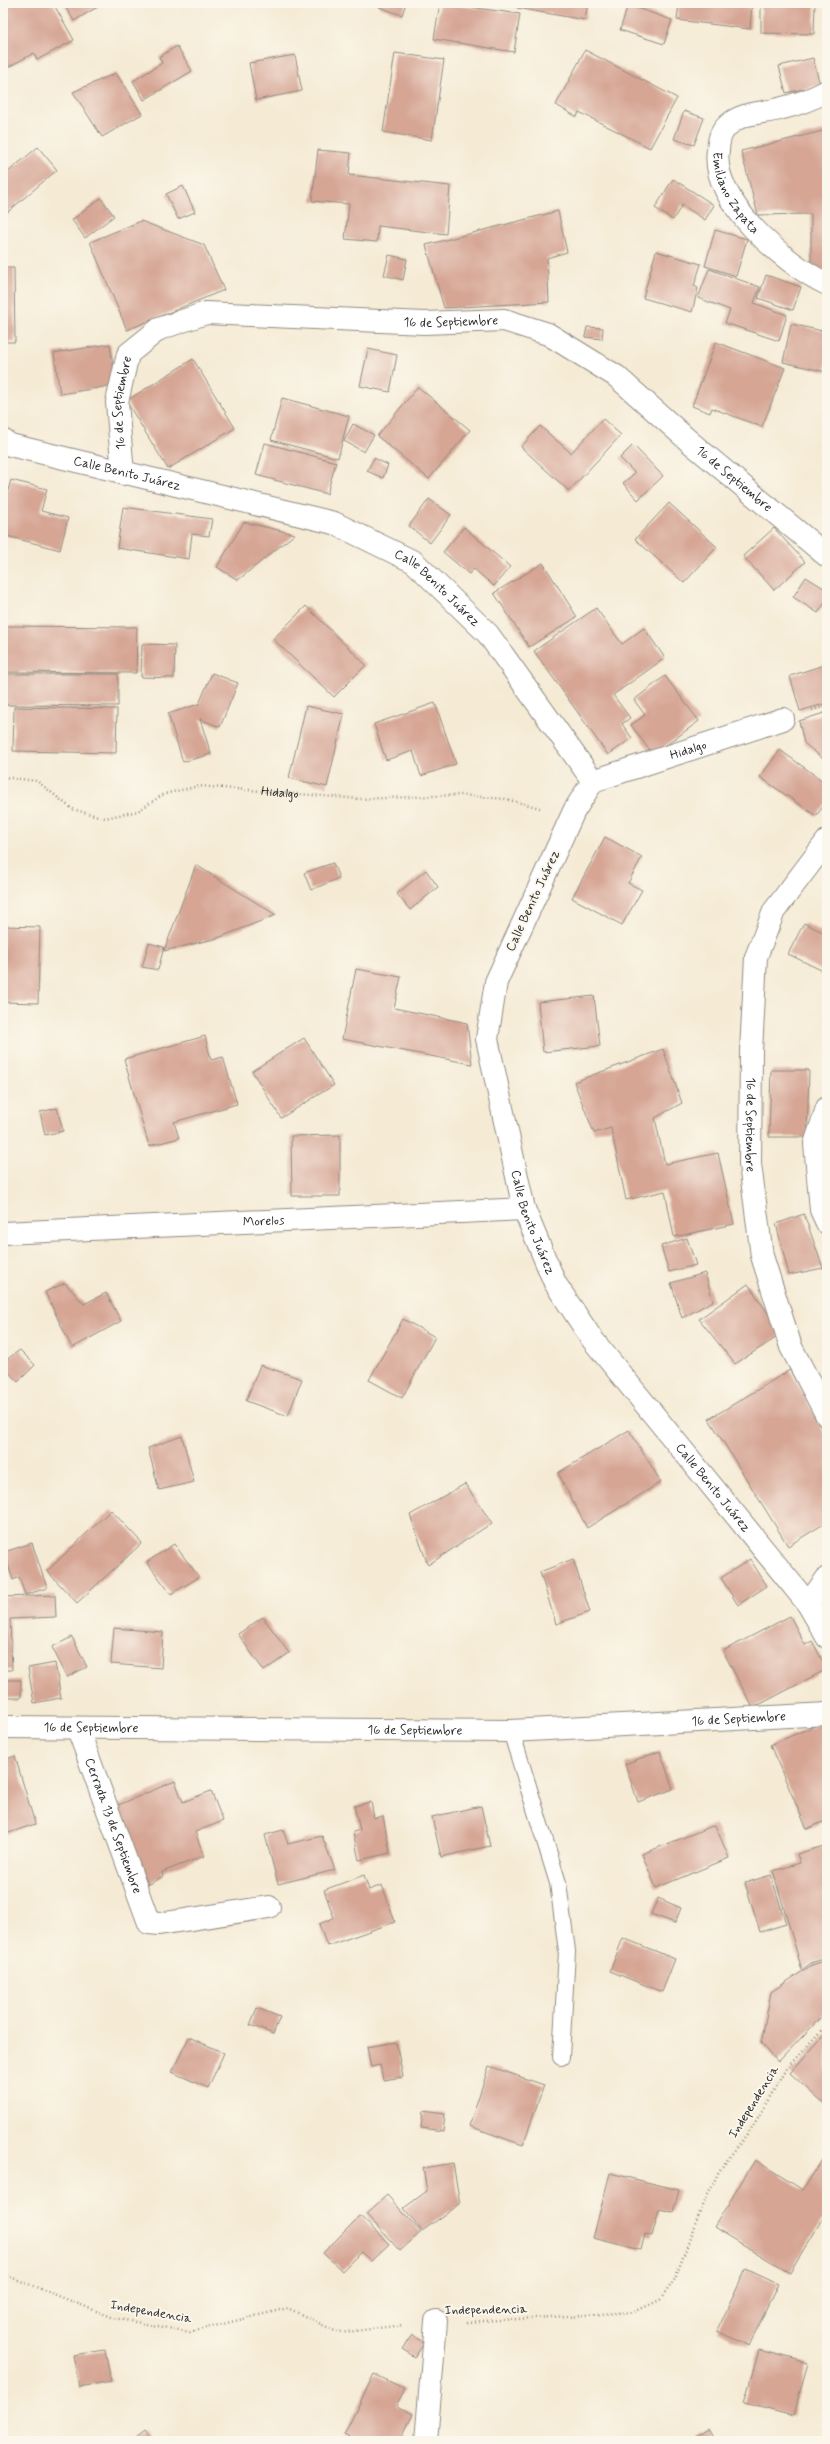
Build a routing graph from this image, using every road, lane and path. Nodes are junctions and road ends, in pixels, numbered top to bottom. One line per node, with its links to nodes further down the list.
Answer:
1 (827, 91): 2 (street, Emiliano Zapata)
2 (827, 284)
3 (3, 440): 4 (street, Calle Benito Juárez)
4 (123, 474): 5 (street, 16 de Septiembre); 8 (street, Calle Benito Juárez)
5 (827, 556)
6 (783, 719): 8 (street, Hidalgo)
7 (3, 777): 9 (path, Hidalgo)
8 (593, 781): 9 (street, Calle Benito Juárez)
9 (574, 811): 12 (street, Calle Benito Juárez)
10 (827, 842): 15 (street, 16 de Septiembre)
11 (827, 1108): 13 (street)
12 (524, 1209): 14 (street, Morelos); 17 (street, Calle Benito Juárez)
13 (827, 1223)
14 (3, 1233)
15 (827, 1416)
16 (827, 1578): 17 (street)
17 (808, 1604): 18 (street, Calle Benito Juárez)
18 (827, 1637)
19 (827, 1714): 22 (street, 16 de Septiembre)
20 (3, 1728): 21 (street, 16 de Septiembre)
21 (78, 1729): 22 (street, 16 de Septiembre); 23 (street, Cerrada 13 de Septiembre)
22 (511, 1731): 25 (lane)
23 (269, 1907)
24 (827, 2024): 27 (path, Independencia)
25 (561, 2057)
26 (3, 2274): 27 (path, Independencia)
27 (436, 2321): 28 (street)
28 (426, 2441)

